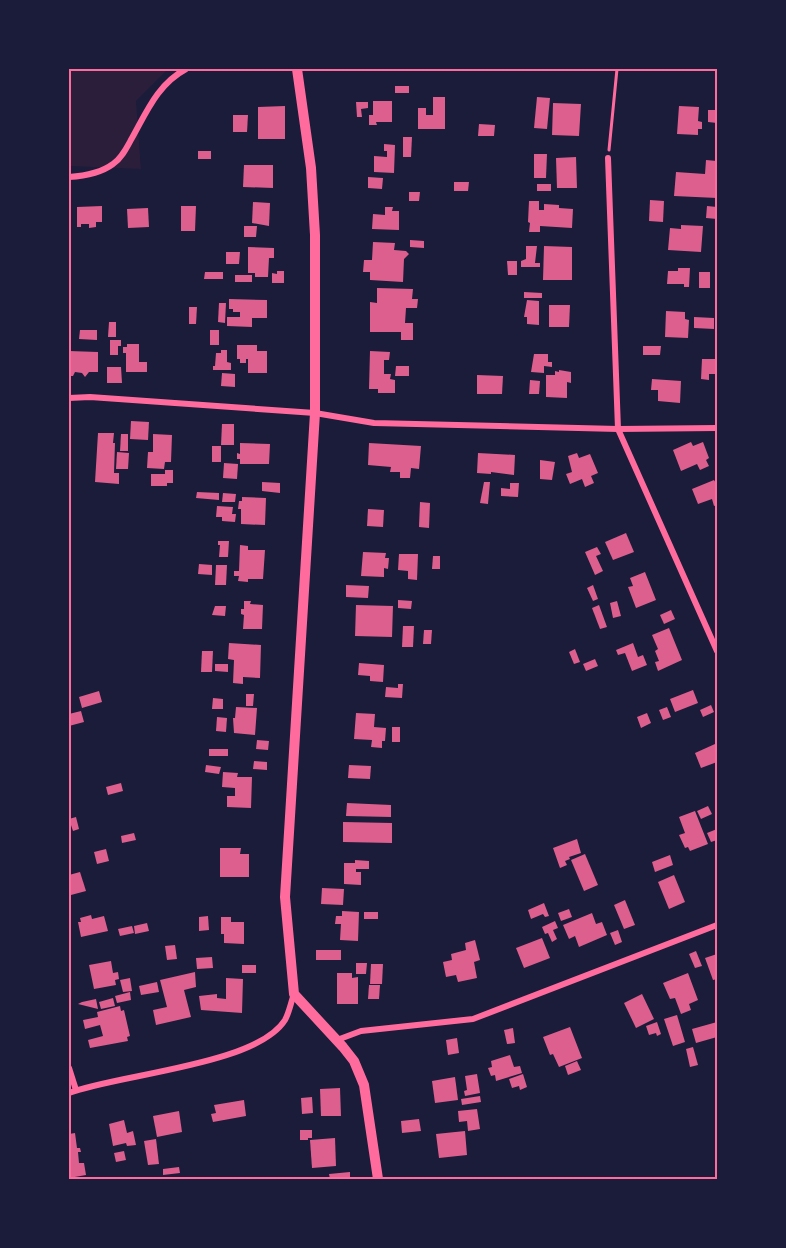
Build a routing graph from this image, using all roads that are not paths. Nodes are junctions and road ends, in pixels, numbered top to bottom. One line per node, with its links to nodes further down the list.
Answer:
1 (186, 69): 4 (street)
2 (297, 69): 6 (street)
3 (608, 158): 8 (street)
4 (69, 177)
5 (69, 398): 6 (street)
6 (315, 413): 8 (street); 11 (street)
7 (717, 428): 8 (street)
8 (618, 429): 9 (street)
9 (717, 651)
10 (717, 925): 12 (street)
11 (294, 994): 12 (street); 14 (street)
12 (337, 1040): 15 (street)
13 (69, 1068): 14 (street)
14 (72, 1092)
15 (378, 1179)

